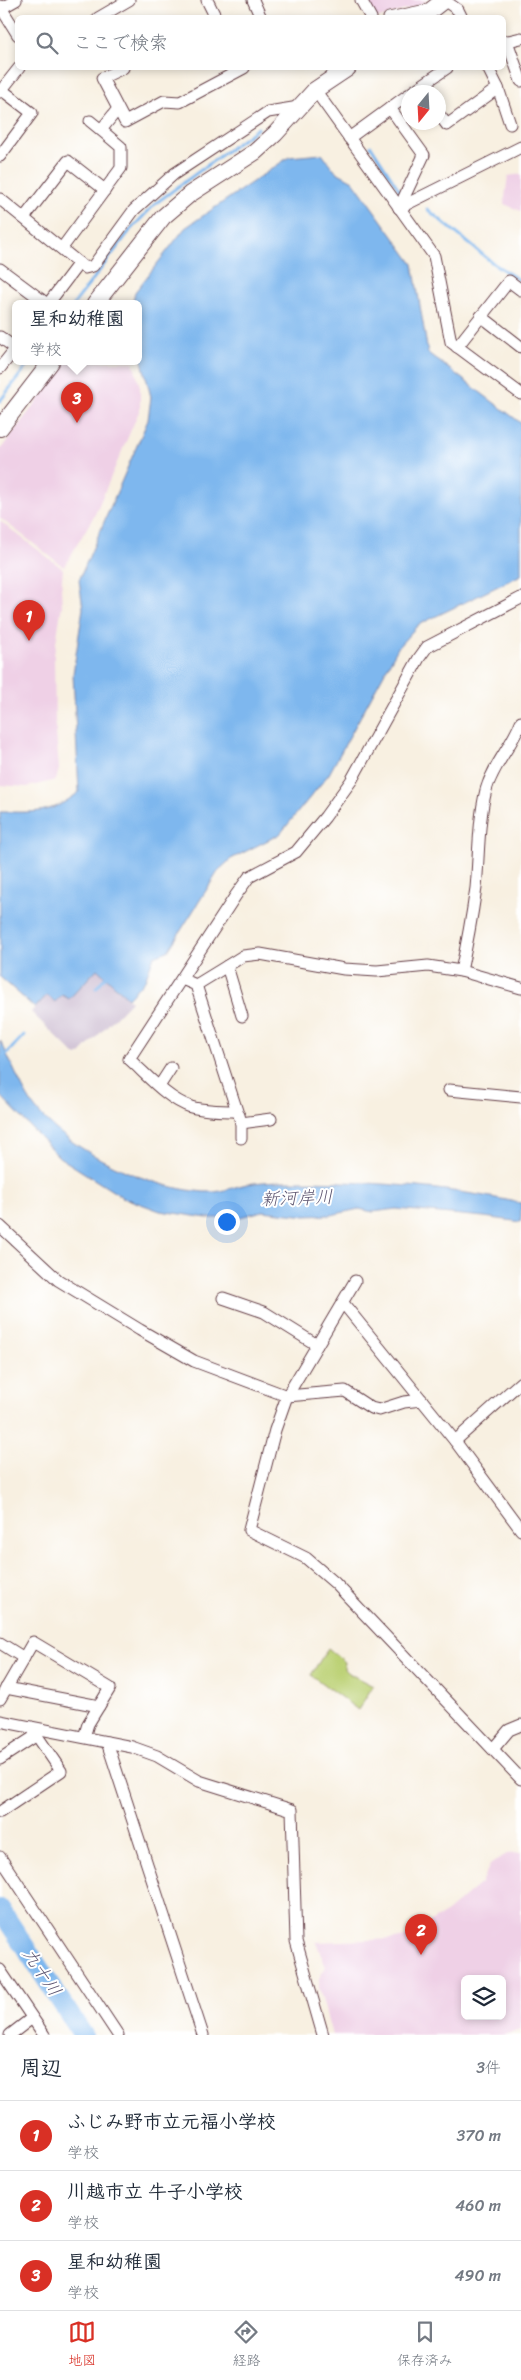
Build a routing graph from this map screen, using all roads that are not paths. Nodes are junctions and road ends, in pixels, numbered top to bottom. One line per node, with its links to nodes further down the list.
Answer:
1 (16, 0): 7 (street)
2 (129, 0): 8 (street)
3 (207, 0): 9 (street)
4 (253, 0): 10 (street)
5 (361, 0): 11 (street)
6 (435, 6): 12 (street); 13 (street)
7 (0, 7): 14 (street)
8 (103, 15)
9 (214, 15)
10 (260, 15)
11 (369, 15)
12 (400, 15)
13 (460, 15)
14 (15, 31)
15 (521, 38): 16 (street)
16 (506, 41)
17 (506, 44): 26 (street)
18 (17, 70): 30 (street)
19 (97, 70): 25 (street)
20 (119, 70): 25 (street)
21 (240, 70): 34 (street)
22 (345, 70): 29 (street)
23 (444, 70): 27 (street)
24 (489, 70): 28 (street)
25 (102, 78): 34 (street)
26 (521, 82)
27 (426, 85)
28 (498, 88): 36 (street); 37 (street)
29 (315, 90): 32 (street); 39 (street)
30 (1, 91): 41 (street)
31 (401, 100): 33 (street)
32 (299, 107): 47 (street); 52 (street)
33 (390, 108): 39 (street); 44 (street)
34 (117, 110): 38 (street)
35 (90, 121): 38 (street)
36 (446, 124)
37 (510, 124)
38 (101, 130): 42 (street)
39 (349, 138): 44 (street)
40 (521, 147): 44 (street)
41 (0, 156)
42 (105, 190): 45 (street); 46 (street)
43 (0, 199): 45 (street)
44 (400, 208): 57 (street)
45 (24, 218): 46 (street)
46 (62, 248): 47 (street)
47 (79, 263): 51 (street)
48 (0, 270): 50 (street)
49 (521, 290): 53 (street)
50 (41, 300)
51 (50, 300)
52 (99, 300)
53 (481, 316): 56 (street); 57 (street)
54 (0, 336): 55 (street)
55 (12, 346)
56 (521, 346)
57 (457, 347): 61 (street)
58 (12, 352): 60 (street)
59 (49, 365): 62 (street)
60 (0, 368)
61 (521, 394)
62 (0, 428)
63 (521, 598): 67 (street)
64 (521, 722): 66 (street)
65 (227, 966): 66 (street); 68 (street); 70 (street)
66 (461, 971): 69 (street)
67 (182, 979): 68 (street); 72 (street)
68 (196, 985): 75 (street)
69 (521, 988)
70 (242, 1016)
71 (171, 1068): 72 (street)
72 (160, 1086): 75 (street)
73 (449, 1090): 74 (street)
74 (521, 1097)
75 (239, 1117): 76 (street); 77 (street)
76 (271, 1119)
77 (241, 1138)
78 (0, 1226): 84 (street)
79 (355, 1282): 81 (street)
80 (223, 1298): 82 (street)
81 (342, 1303): 82 (street); 85 (street)
82 (316, 1345): 84 (street)
83 (521, 1382): 86 (street)
84 (286, 1396): 85 (street); 99 (street)
85 (422, 1400): 86 (street)
86 (455, 1441): 87 (street)
87 (521, 1530)
88 (0, 1643): 89 (street)
89 (24, 1658): 91 (street); 93 (street)
90 (0, 1674): 91 (street)
91 (9, 1684): 92 (street); 93 (street)
92 (0, 1699)
93 (99, 1706): 97 (street)
94 (0, 1721): 96 (street)
95 (521, 1725): 99 (street)
96 (34, 1731): 97 (street); 100 (street); 102 (street)
97 (84, 1737): 98 (street)
98 (107, 1742): 106 (street); 110 (street)
99 (492, 1749): 101 (street)
100 (0, 1759)
101 (521, 1779)
102 (0, 1812)
103 (0, 1857): 109 (street)
104 (0, 1970): 105 (street)
105 (32, 2018): 107 (street); 108 (street)
106 (200, 2034)
107 (10, 2035)
108 (44, 2035)
109 (118, 2035)
110 (323, 2035)

